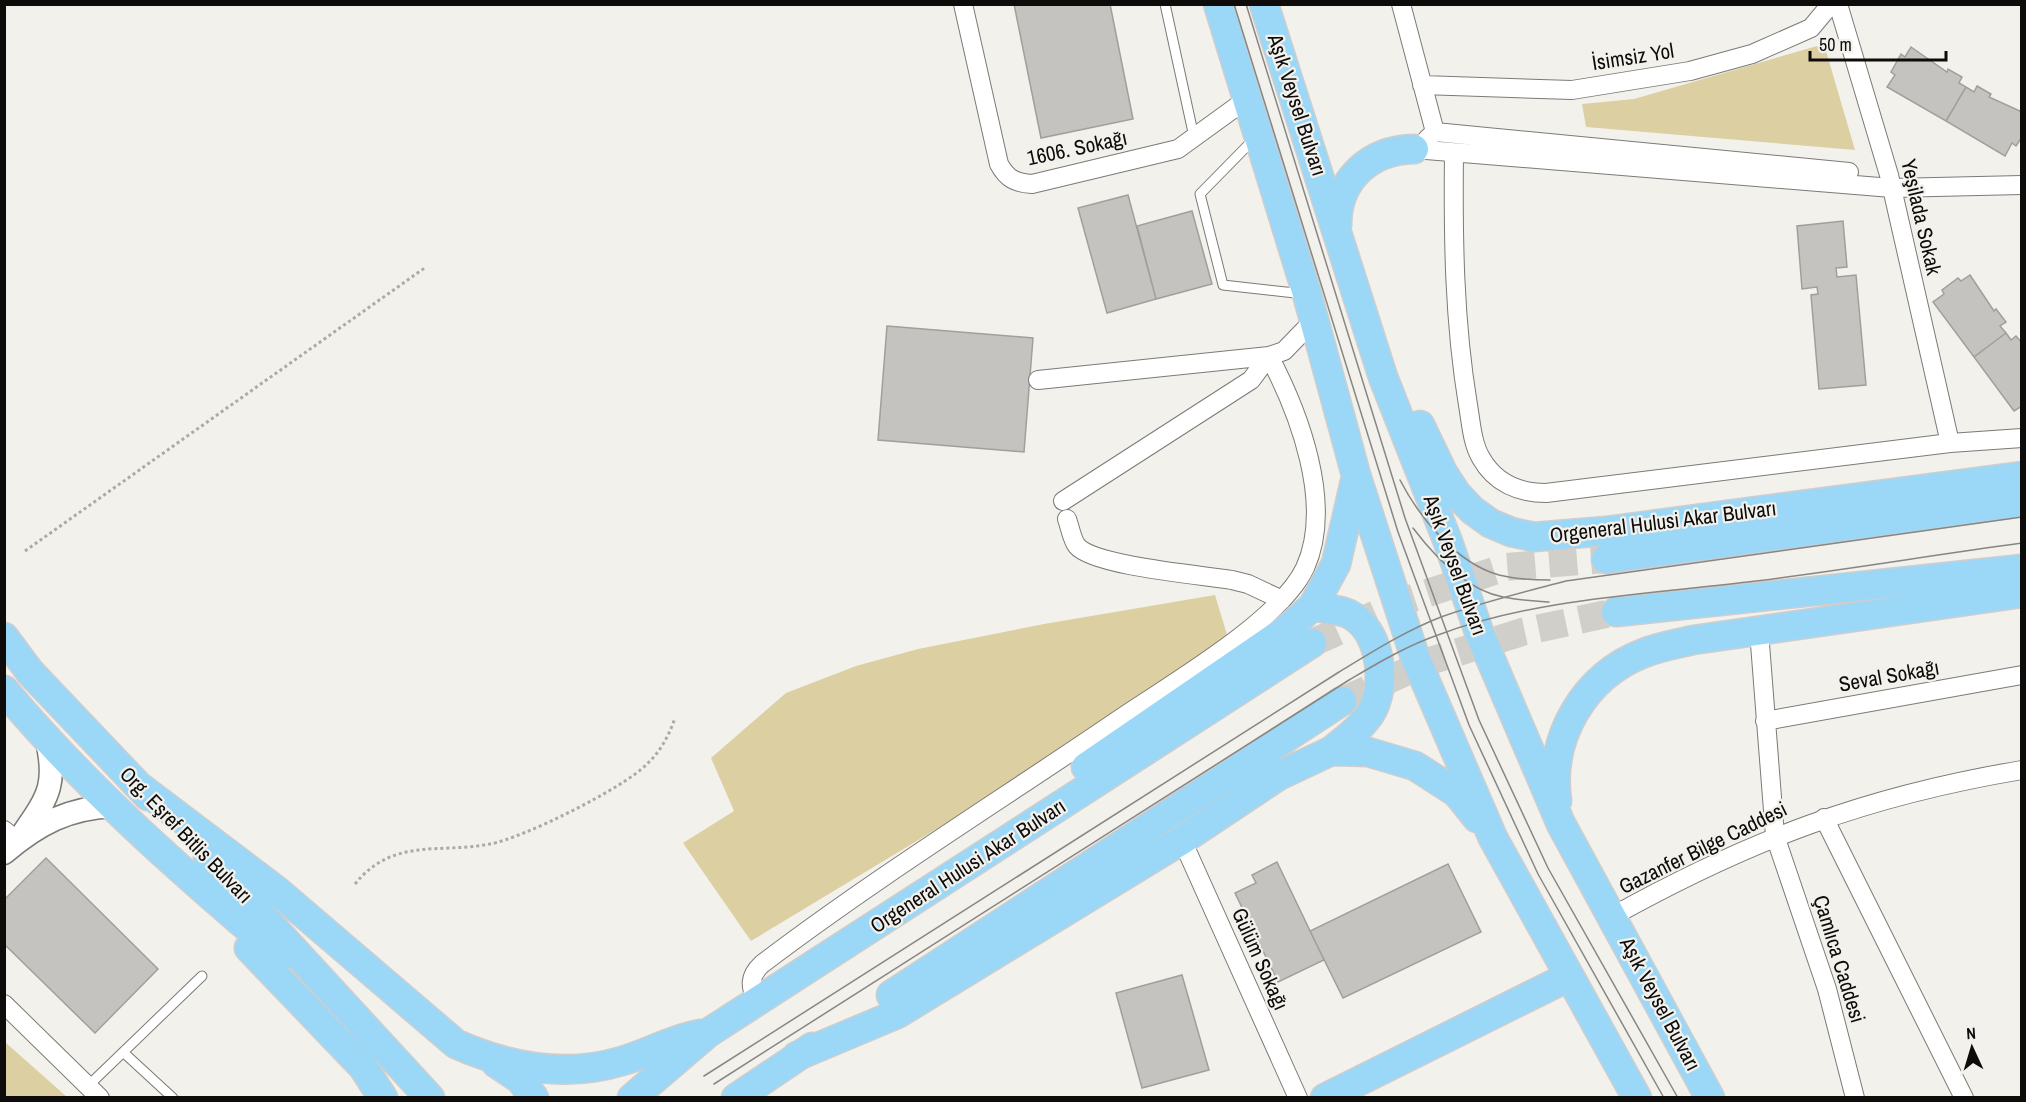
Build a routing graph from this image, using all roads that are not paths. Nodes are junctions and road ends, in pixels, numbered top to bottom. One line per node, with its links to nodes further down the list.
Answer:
1 (963, 4): 13 (street, 1606. Sokağı)
2 (1165, 4): 13 (lane)
3 (1218, 4): 11 (main road)
4 (1264, 4): 10 (main road, Aşık Veysel Bulvarı)
5 (1274, 4): 10 (main road)
6 (1401, 4): 9 (street)
7 (1831, 4): 9 (street, İsimsiz Yol)
8 (1838, 4): 17 (street, Yeşilada Sokak)
9 (1422, 85): 14 (street)
10 (1293, 92): 19 (main road, Aşık Veysel Bulvarı)
11 (1247, 99): 12 (main road); 13 (street, 1606. Sokağı)
12 (1258, 135): 20 (main road); 20 (lane)
13 (1194, 136)
14 (1424, 141): 15 (street); 17 (street); 19 (main road)
15 (1454, 153): 17 (street); 25 (street)
16 (2022, 180): 17 (street)
17 (1891, 181): 18 (street); 25 (street, Yeşilada Sokak)
18 (2022, 185)
19 (1337, 228): 22 (main road, Aşık Veysel Bulvarı)
20 (1310, 307): 21 (street); 26 (main road)
21 (1269, 356): 23 (street); 28 (street); 34 (street)
22 (1383, 377): 27 (main road, Orgeneral Hulusi Akar Bulvarı); 50 (main road, Aşık Veysel Bulvarı)
23 (1038, 380)
24 (2022, 438): 25 (street)
25 (1950, 443)
26 (1356, 475): 35 (main road); 52 (main road)
27 (2022, 476)
28 (1063, 501)
29 (2022, 502): 31 (main road, Orgeneral Hulusi Akar Bulvarı)
30 (1067, 519): 34 (street)
31 (1606, 559)
32 (2022, 569): 36 (main road)
33 (2022, 593): 37 (main road)
34 (1282, 600): 59 (street)
35 (1313, 606): 45 (main road); 59 (main road)
36 (1616, 612)
37 (1759, 631): 43 (street, Çamlıca Caddesi); 50 (main road)
38 (4, 637): 47 (main road, Org. Eşref Bitlis Bulvarı)
39 (1312, 643): 59 (main road, Orgeneral Hulusi Akar Bulvarı)
40 (2022, 675): 43 (street, Seval Sokağı)
41 (4, 690): 44 (main road, Org. Eşref Bitlis Bulvarı)
42 (1342, 701): 64 (main road)
43 (1765, 721): 51 (street, Çamlıca Caddesi)
44 (46, 737): 48 (main road, Org. Eşref Bitlis Bulvarı); 54 (street)
45 (1331, 751): 52 (main road); 53 (main road)
46 (2022, 770): 49 (street, Gazanfer Bilge Caddesi)
47 (136, 784): 61 (main road, Org. Eşref Bitlis Bulvarı); 65 (main road)
48 (114, 806): 54 (street); 55 (main road, Org. Eşref Bitlis Bulvarı)
49 (1824, 818): 51 (street, Gazanfer Bilge Caddesi); 78 (street)
50 (1561, 824): 56 (main road, Aşık Veysel Bulvarı)
51 (1775, 836): 56 (street, Gazanfer Bilge Caddesi); 77 (street, Çamlıca Caddesi)
52 (1493, 838): 58 (main road)
53 (1182, 840): 64 (main road); 73 (street, Gülüm Sokağı)
54 (9, 841)
55 (210, 896): 61 (main road, Org. Eşref Bitlis Bulvarı); 68 (main road)
56 (1613, 916): 76 (main road, Aşık Veysel Bulvarı)
57 (202, 976): 63 (lane)
58 (1568, 977): 74 (main road); 75 (main road)
59 (765, 998): 62 (main road, Orgeneral Hulusi Akar Bulvarı)
60 (4, 1004): 66 (street)
61 (370, 1031): 69 (main road, Org. Eşref Bitlis Bulvarı)
62 (708, 1033): 65 (main road); 71 (main road, Orgeneral Hulusi Akar Bulvarı)
63 (123, 1052): 66 (lane); 67 (lane)
64 (797, 1056): 72 (main road)
65 (487, 1058): 70 (main road)
66 (94, 1092)
67 (173, 1098)
68 (383, 1098)
69 (430, 1098)
70 (534, 1098)
71 (632, 1098)
72 (736, 1098)
73 (1298, 1098)
74 (1325, 1098)
75 (1637, 1098)
76 (1710, 1098)
77 (1855, 1098)
78 (1964, 1098)

